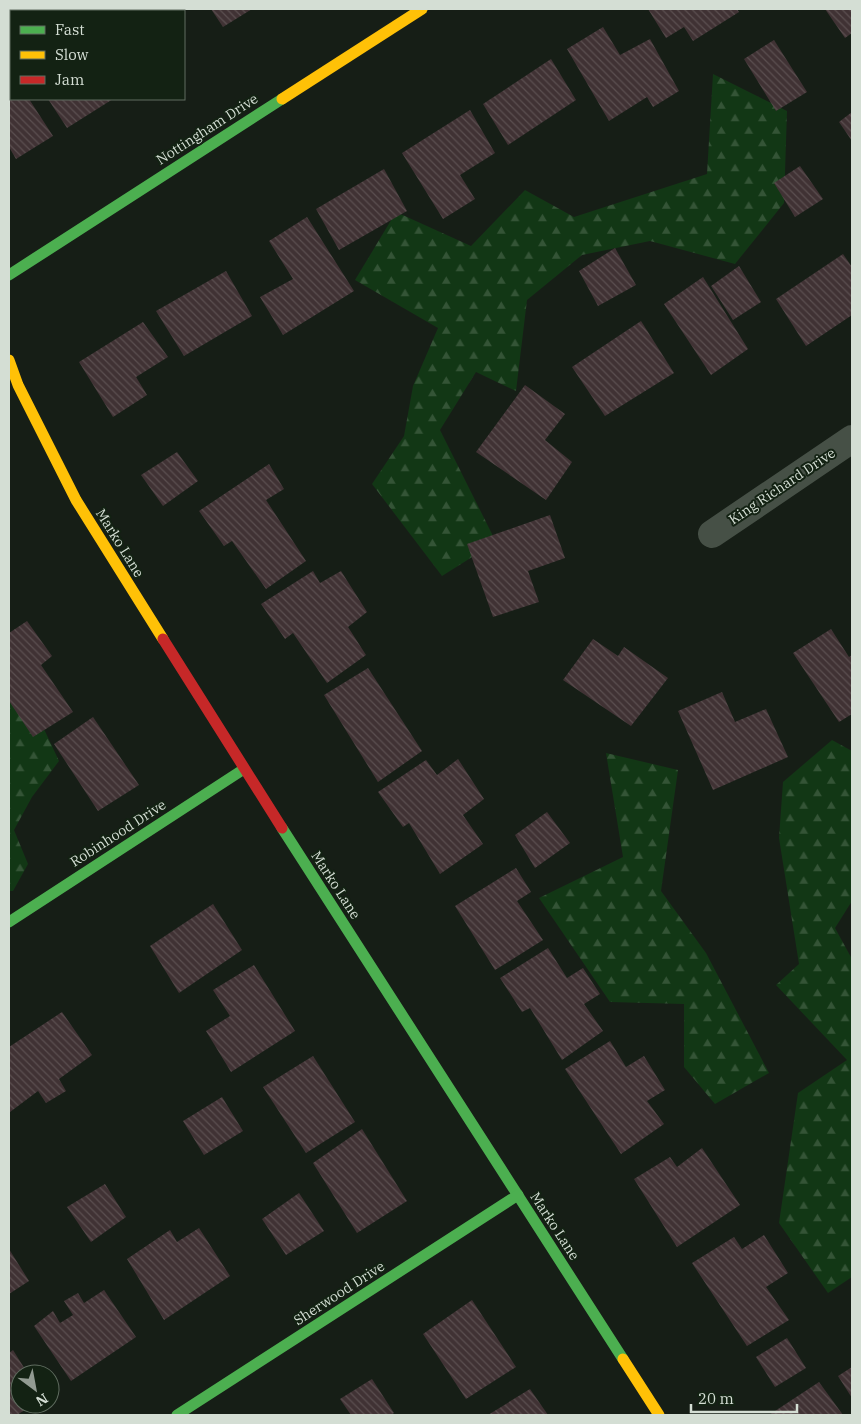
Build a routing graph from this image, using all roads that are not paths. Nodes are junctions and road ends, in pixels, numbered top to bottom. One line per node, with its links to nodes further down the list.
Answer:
1 (422, 9): 2 (street, Nottingham Drive)
2 (9, 275)
3 (9, 360): 6 (street, Marko Lane)
4 (852, 439): 5 (street, King Richard Drive)
5 (712, 534)
6 (244, 769): 7 (street, Robinhood Drive); 8 (street, Marko Lane)
7 (9, 922)
8 (518, 1195): 9 (street, Sherwood Drive); 10 (street, Marko Lane)
9 (176, 1415)
10 (659, 1415)

